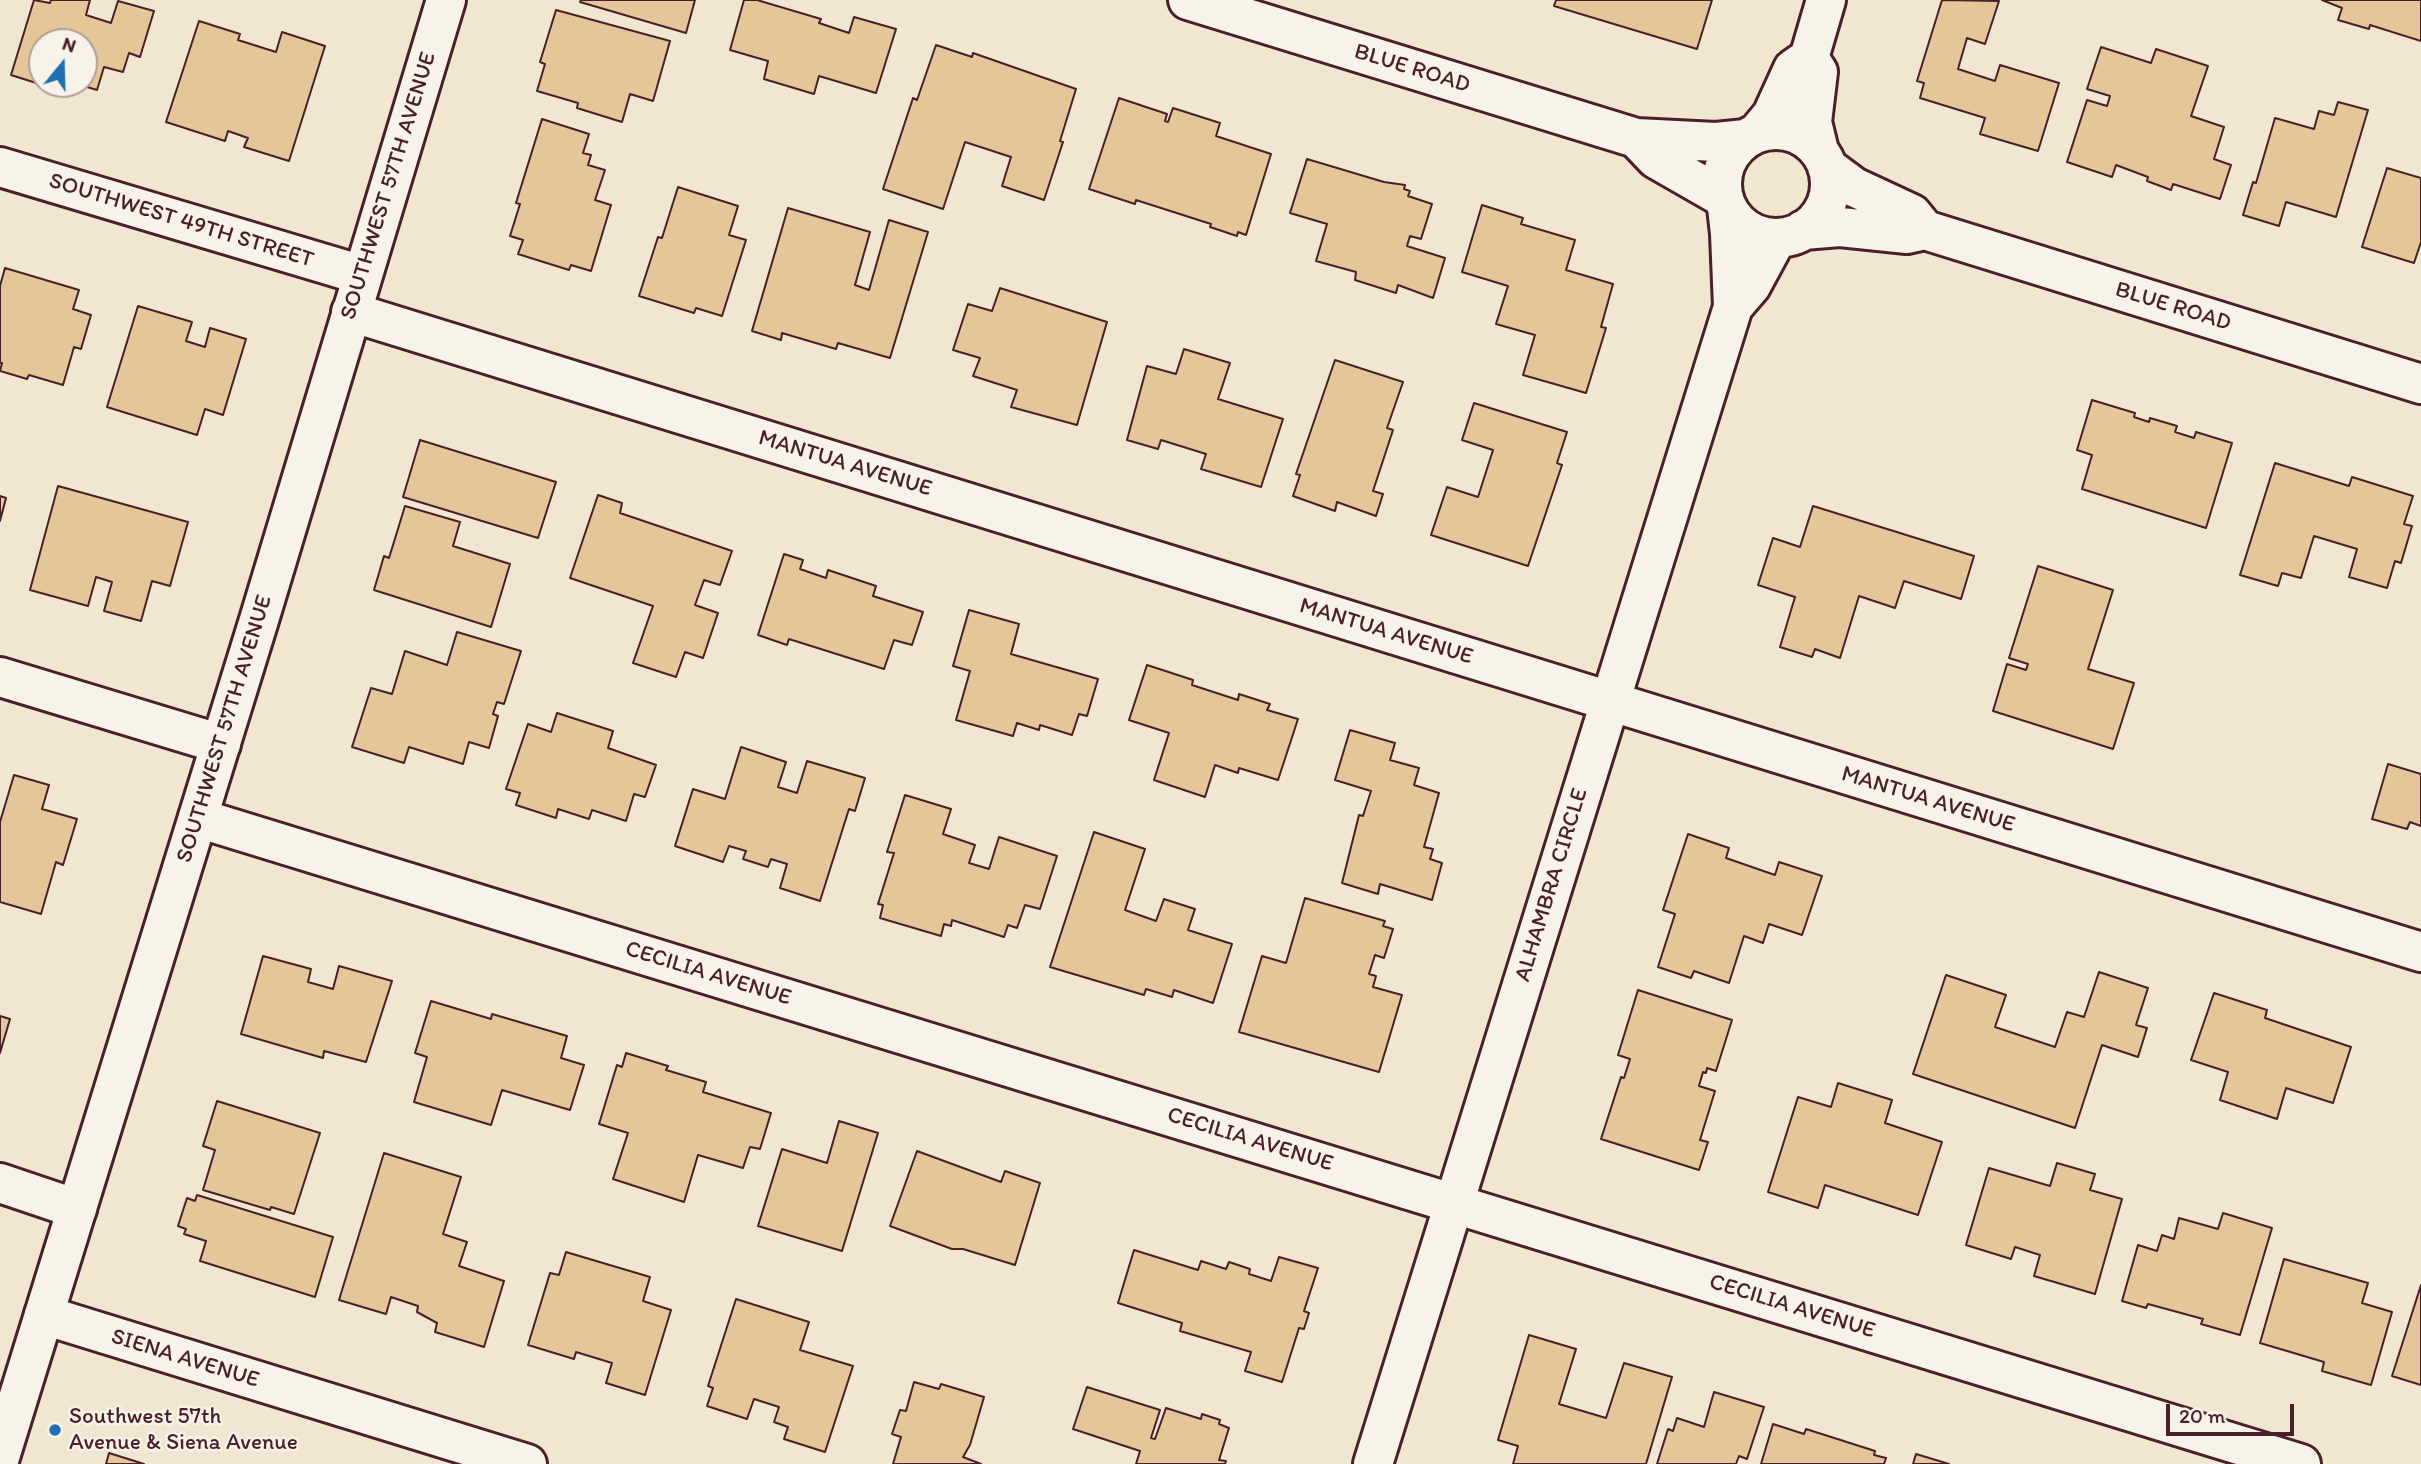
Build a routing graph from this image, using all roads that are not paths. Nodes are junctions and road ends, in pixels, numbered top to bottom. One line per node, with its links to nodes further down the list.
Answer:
1 (446, 0): 12 (street, SOUTHWEST 57TH AVENUE)
2 (1188, 0): 6 (street, BLUE ROAD)
3 (1826, 0): 4 (street, ALHAMBRA CIRCLE)
4 (1809, 58): 5 (street, ALHAMBRA CIRCLE); 7 (street, ALHAMBRA CIRCLE)
5 (1751, 136): 6 (street, BLUE ROAD); 7 (street); 9 (street, ALHAMBRA CIRCLE)
6 (1636, 138): 9 (street, BLUE ROAD)
7 (1823, 159): 10 (street, BLUE ROAD); 11 (street, ALHAMBRA CIRCLE)
8 (0, 167): 12 (street, SOUTHWEST 49TH STREET)
9 (1726, 202): 11 (street); 13 (street, ALHAMBRA CIRCLE)
10 (1925, 230): 11 (street, BLUE ROAD); 15 (street, BLUE ROAD)
11 (1790, 234): 13 (street, ALHAMBRA CIRCLE)
12 (362, 275): 14 (street, SOUTHWEST 57TH AVENUE)
13 (1733, 307): 17 (street, ALHAMBRA CIRCLE)
14 (351, 312): 17 (street, MANTUA AVENUE); 18 (street, SOUTHWEST 57TH AVENUE)
15 (2421, 384)
16 (0, 677): 18 (street)
17 (1609, 701): 20 (street, MANTUA AVENUE); 22 (street, ALHAMBRA CIRCLE)
18 (221, 744): 19 (street, SOUTHWEST 57TH AVENUE)
19 (198, 818): 22 (street, CECILIA AVENUE); 23 (street, SOUTHWEST 57TH AVENUE)
20 (2421, 952)
21 (0, 1183): 23 (street)
22 (1455, 1203): 27 (street, ALHAMBRA CIRCLE); 28 (street, CECILIA AVENUE)
23 (77, 1209): 24 (street, SOUTHWEST 57TH AVENUE)
24 (44, 1315): 25 (street, SOUTHWEST 57TH AVENUE); 26 (street, SIENA AVENUE)
25 (0, 1457)
26 (527, 1464)
27 (1373, 1464)
28 (2301, 1464)

